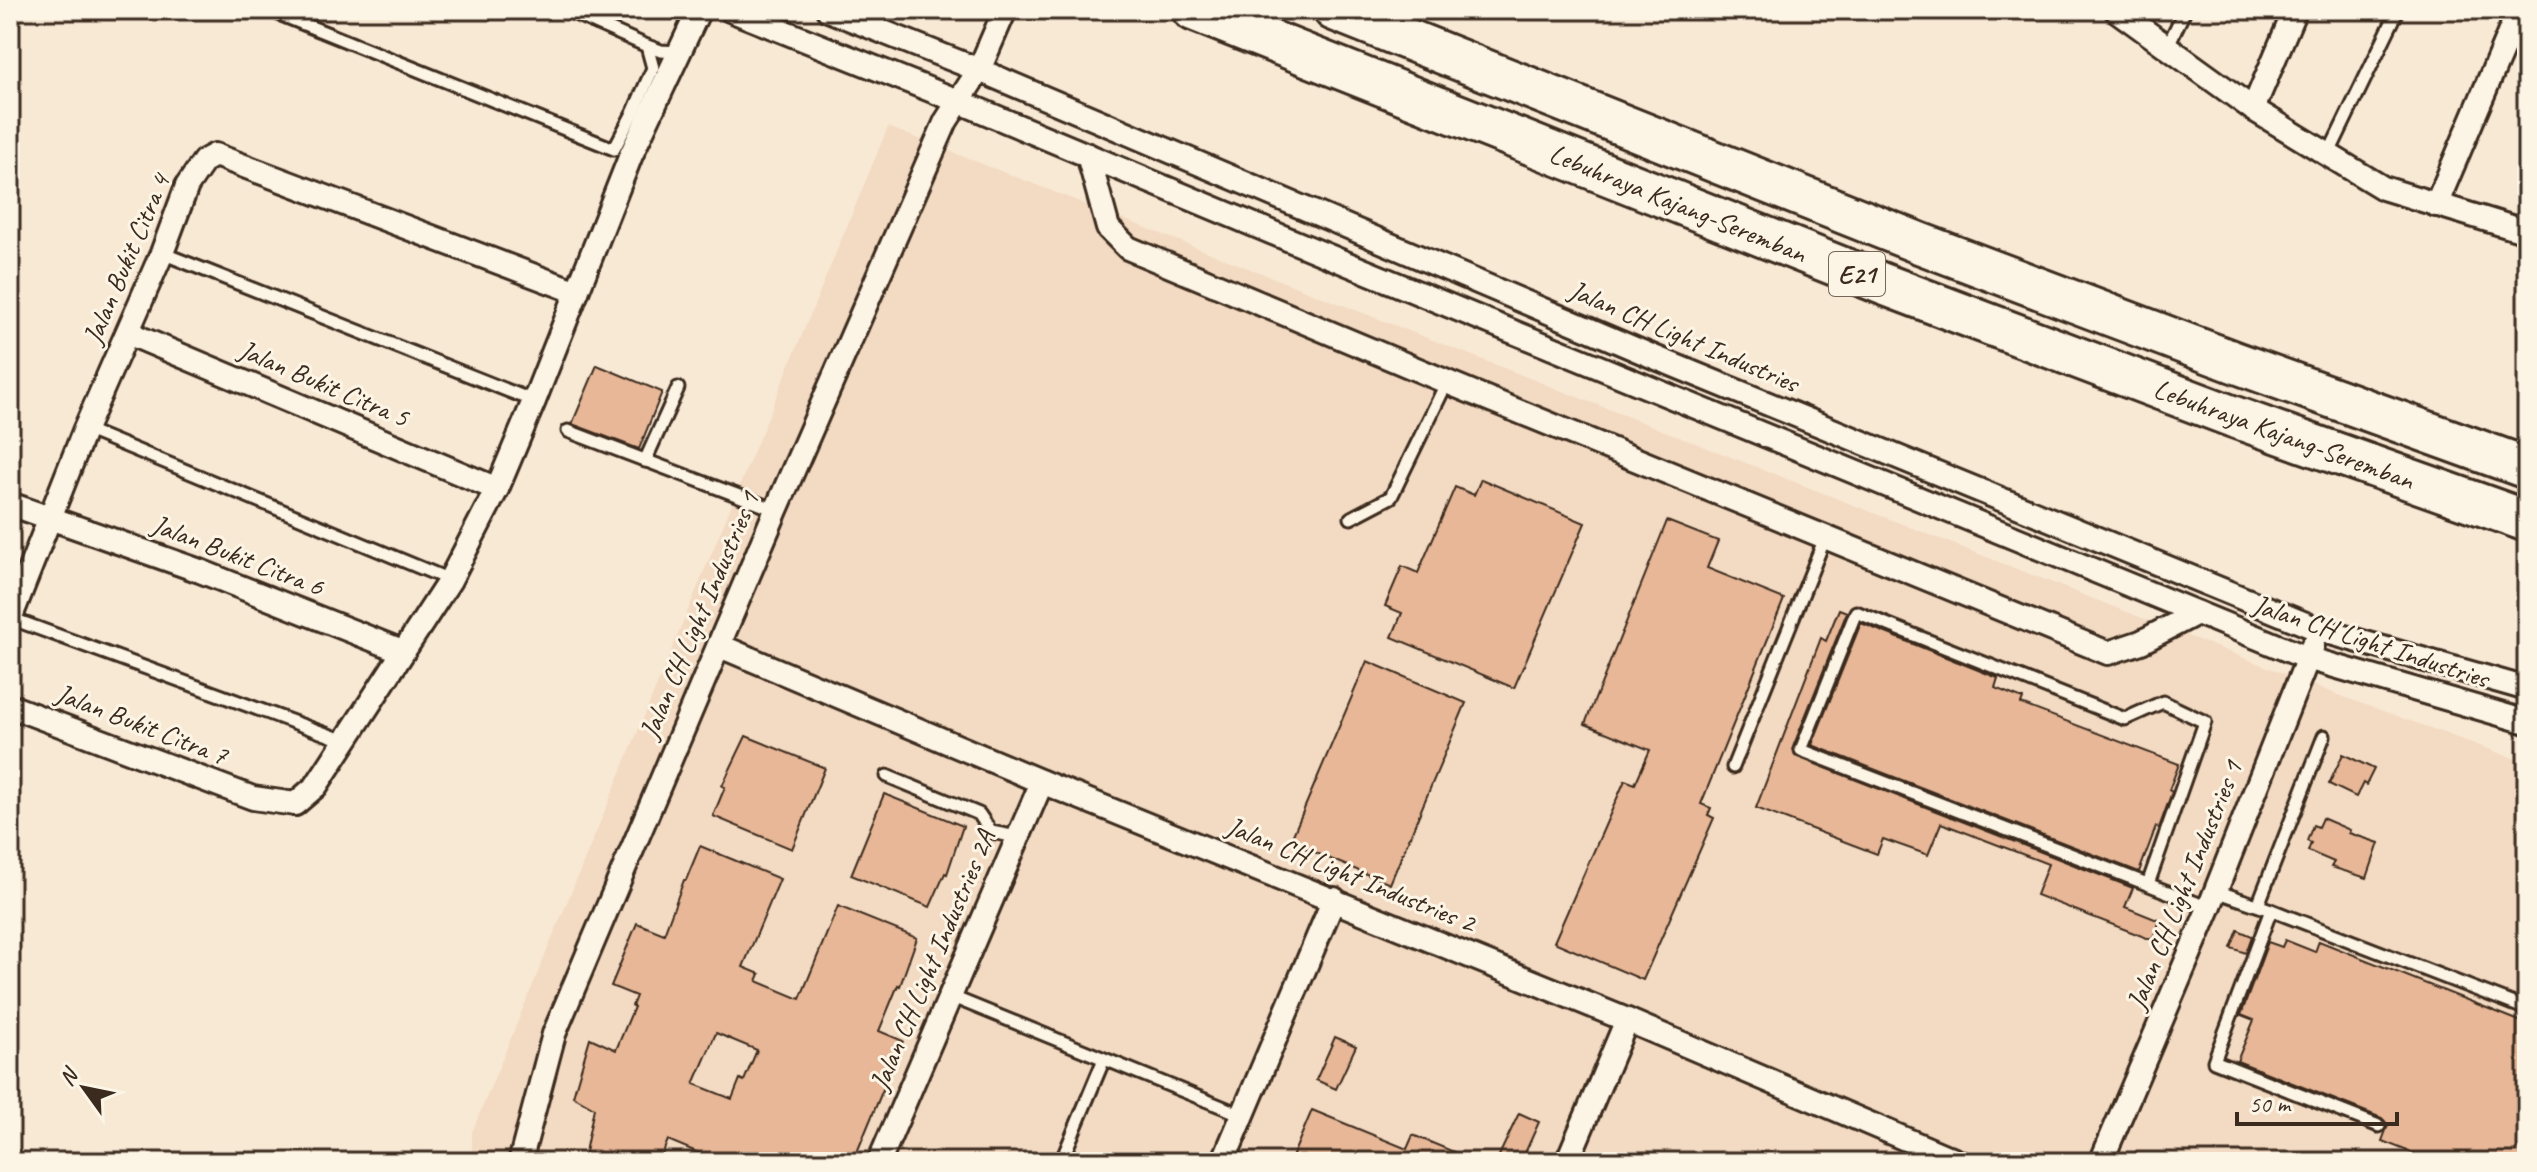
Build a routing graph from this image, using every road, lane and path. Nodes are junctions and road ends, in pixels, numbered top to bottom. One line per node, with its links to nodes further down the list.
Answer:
1 (269, 10): 20 (lane)
2 (566, 10): 14 (lane)
3 (699, 10): 16 (street)
4 (730, 10): 18 (street, Jalan CH Light Industries)
5 (828, 10): 17 (street, Jalan CH Light Industries)
6 (1005, 10): 17 (street, Jalan CH Light Industries 1)
7 (1193, 10): 40 (highway, Lebuhraya Kajang-Seremban / E21)
8 (1334, 10): 34 (highway, Lebuhraya Kajang-Seremban / E21)
9 (2116, 10): 15 (street)
10 (2185, 10): 15 (lane)
11 (2295, 10): 19 (street)
12 (2398, 10): 22 (lane)
13 (2519, 10): 23 (street)
14 (647, 46): 16 (lane); 20 (lane)
15 (2167, 48): 19 (street)
16 (679, 52): 20 (street)
17 (979, 70): 18 (street, Jalan CH Light Industries 1); 45 (street, Jalan CH Light Industries)
18 (958, 101): 21 (street, Jalan CH Light Industries); 37 (street, Jalan CH Light Industries 1)
19 (2253, 109): 22 (street)
20 (622, 152): 26 (street)
21 (1088, 155): 28 (street); 43 (street, Jalan CH Light Industries)
22 (2328, 155): 23 (street)
23 (2436, 205): 24 (street)
24 (2527, 232)
25 (162, 253): 26 (street, Jalan Bukit Citra 4); 27 (street, Jalan Bukit Citra 4); 30 (lane)
26 (577, 292): 30 (street)
27 (128, 333): 31 (street, Jalan Bukit Citra 4); 35 (street, Jalan Bukit Citra 5)
28 (1447, 382): 38 (lane); 41 (street)
29 (678, 388): 33 (lane)
30 (534, 401): 35 (street)
31 (85, 429): 39 (street, Jalan Bukit Citra 4); 42 (lane)
32 (568, 431): 33 (lane)
33 (645, 461): 37 (lane)
34 (2527, 468)
35 (497, 489): 42 (street)
36 (10, 504): 39 (street, Jalan Bukit Citra 6)
37 (776, 510): 46 (street, Jalan CH Light Industries 1)
38 (1351, 518)
39 (51, 519): 44 (street, Jalan Bukit Citra 4); 47 (street, Jalan Bukit Citra 6)
40 (2527, 521)
41 (1825, 538): 43 (street); 54 (lane)
42 (450, 580): 47 (street)
43 (2197, 613): 48 (street, Jalan CH Light Industries)
44 (10, 618): 53 (lane)
45 (2320, 630): 48 (street, Jalan CH Light Industries 1); 49 (street, Jalan CH Light Industries)
46 (720, 646): 56 (street, Jalan CH Light Industries 2); 69 (street, Jalan CH Light Industries 1)
47 (402, 651): 53 (street)
48 (2307, 658): 51 (street, Jalan CH Light Industries); 60 (street, Jalan CH Light Industries 1)
49 (2527, 689)
50 (10, 706): 53 (street, Jalan Bukit Citra 7)
51 (2527, 722)
52 (2324, 736): 61 (lane)
53 (345, 741)
54 (1733, 767)
55 (887, 776): 57 (lane)
56 (1042, 782): 57 (street, Jalan CH Light Industries 2A); 59 (street, Jalan CH Light Industries 2)
57 (1017, 837): 63 (street, Jalan CH Light Industries 2A)
58 (2148, 884): 58 (lane); 60 (lane)
59 (1334, 899): 65 (street, Jalan CH Light Industries 2); 67 (street)
60 (2212, 900): 61 (lane); 75 (street, Jalan CH Light Industries 1)
61 (2258, 905): 62 (lane)
62 (2271, 910): 64 (lane); 68 (lane)
63 (950, 996): 66 (lane); 70 (street, Jalan CH Light Industries 2A)
64 (2527, 1009)
65 (1627, 1020): 73 (street); 74 (street, Jalan CH Light Industries 2)
66 (1104, 1059): 67 (lane); 71 (lane)
67 (1242, 1115): 72 (street)
68 (2379, 1126)
69 (520, 1162)
70 (879, 1162)
71 (1061, 1162)
72 (1223, 1162)
73 (1567, 1162)
74 (1959, 1162)
75 (2101, 1162)

